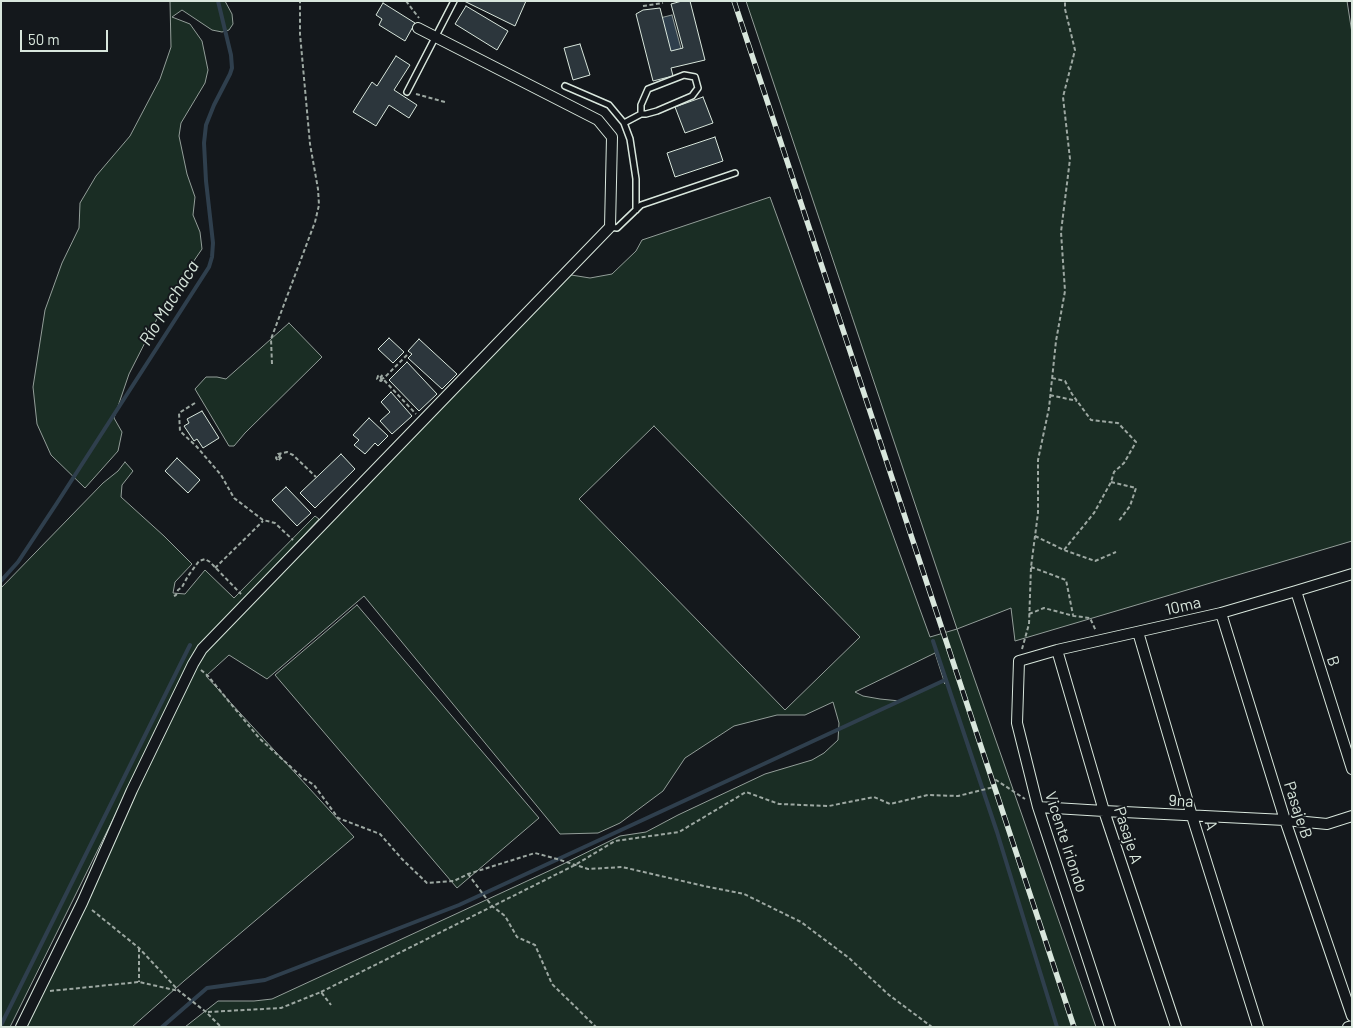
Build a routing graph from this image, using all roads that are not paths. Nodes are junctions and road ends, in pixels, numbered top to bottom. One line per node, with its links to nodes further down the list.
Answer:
1 (454, 1): 3 (lane)
2 (418, 28): 3 (street)
3 (435, 37): 5 (lane); 10 (street)
4 (564, 86): 7 (lane)
5 (407, 92)
6 (641, 114): 6 (lane); 7 (lane)
7 (624, 123): 9 (lane)
8 (735, 174): 9 (lane)
9 (636, 210): 10 (lane)
10 (610, 228): 24 (street)
11 (1352, 574): 12 (street, 10ma)
12 (1296, 591): 13 (street, 10ma); 17 (street, B)
13 (1221, 613): 14 (street, 10ma); 22 (street, Pasaje B)
14 (1138, 632): 15 (street, 10ma); 20 (street, A)
15 (1057, 650): 16 (street, 10ma); 19 (street, Pasaje A)
16 (1019, 661): 18 (street, Vicente Iriondo)
17 (1352, 769)
18 (1038, 806): 19 (street, 9na); 25 (street, Vicente Iriondo)
19 (1104, 812): 20 (street, 9na); 26 (street, Pasaje A)
20 (1192, 816): 22 (street, 9na); 27 (street, A)
21 (1352, 816): 22 (street, 9na)
22 (1285, 820): 23 (street, Pasaje B)
23 (1352, 1016)
24 (21, 1027)
25 (1110, 1027)
26 (1176, 1027)
27 (1258, 1027)

